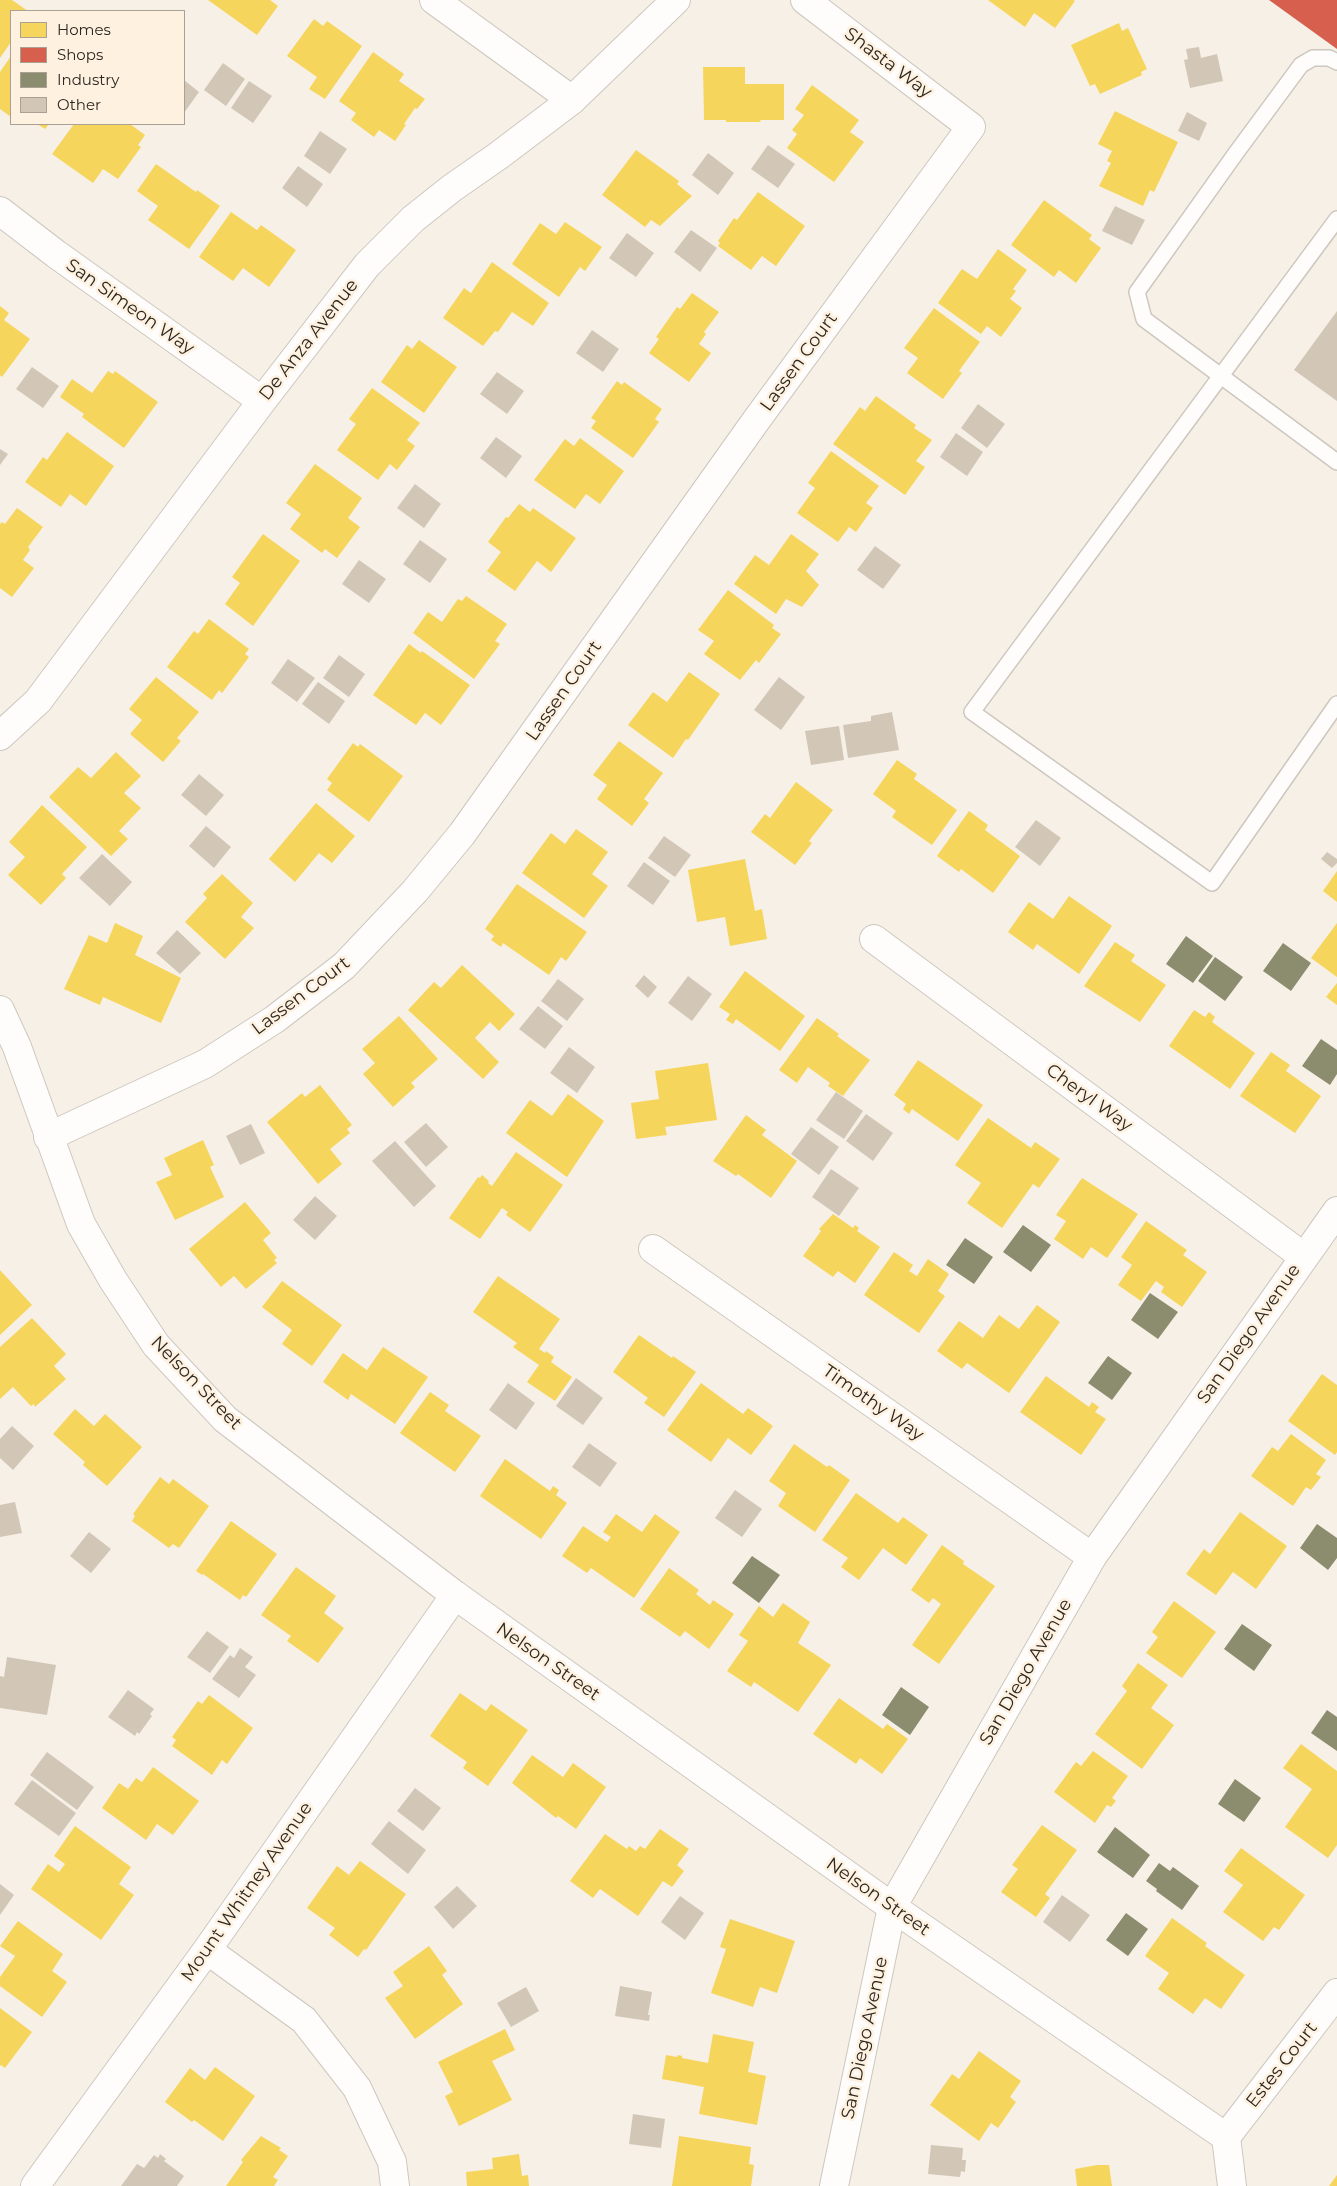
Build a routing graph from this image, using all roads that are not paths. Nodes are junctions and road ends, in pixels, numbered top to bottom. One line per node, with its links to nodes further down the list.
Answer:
1 (434, 0): 5 (street)
2 (676, 0): 5 (street, De Anza Avenue)
3 (805, 0): 6 (street, Shasta Way)
4 (1337, 62): 9 (lane)
5 (572, 100): 10 (street, De Anza Avenue)
6 (982, 126): 16 (street, Lassen Court)
7 (0, 211): 10 (street, San Simeon Way)
8 (1337, 219): 9 (lane)
9 (1221, 377): 11 (lane); 12 (lane)
10 (262, 401): 13 (street, De Anza Avenue)
11 (1337, 462)
12 (1337, 704)
13 (0, 736)
14 (874, 939): 19 (street, Cheryl Way)
15 (0, 1010): 16 (street, Nelson Street)
16 (48, 1137): 21 (street, Nelson Street)
17 (1337, 1211): 19 (street, San Diego Avenue)
18 (653, 1249): 20 (street, Timothy Way)
19 (1304, 1257): 20 (street, San Diego Avenue)
20 (1092, 1557): 22 (street, San Diego Avenue)
21 (455, 1595): 22 (street, Nelson Street); 23 (street, Mount Whitney Avenue)
22 (892, 1907): 26 (street, Nelson Street); 29 (street, San Diego Avenue)
23 (207, 1950): 27 (street, Mount Whitney Avenue); 28 (street)
24 (1337, 1993): 25 (street, Estes Court)
25 (1328, 2024): 26 (street, Estes Court)
26 (1226, 2137): 30 (street)
27 (35, 2186)
28 (395, 2186)
29 (834, 2186)
30 (1232, 2186)

